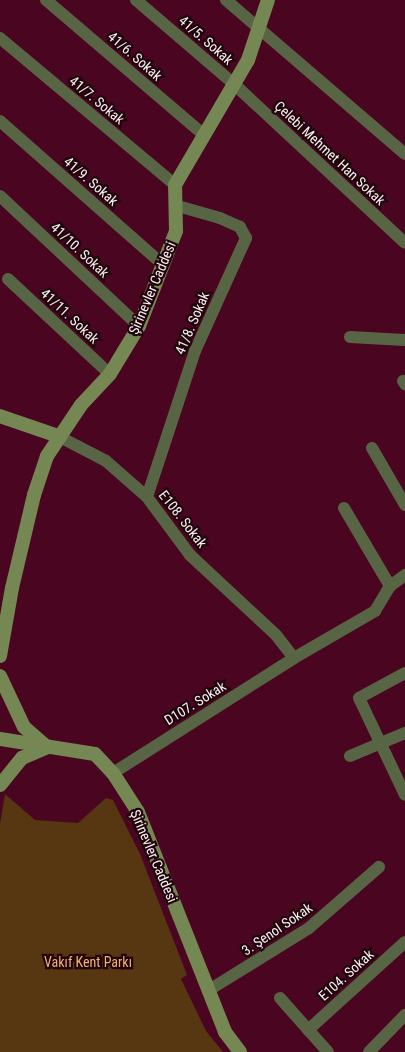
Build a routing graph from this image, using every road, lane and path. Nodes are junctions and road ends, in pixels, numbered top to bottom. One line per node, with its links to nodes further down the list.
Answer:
1 (46, 0): 9 (street, 41/6. Sokak)
2 (136, 0): 7 (street, 41/5. Sokak)
3 (226, 0): 5 (street)
4 (268, 0): 5 (main road)
5 (259, 29): 7 (main road); 10 (street)
6 (0, 38): 11 (street, 41/7. Sokak)
7 (234, 84): 9 (main road); 14 (street, Çelebi Mehmet Han Sokak)
8 (0, 121): 15 (street, 41/9. Sokak)
9 (204, 136): 11 (main road)
10 (405, 154)
11 (175, 185): 13 (main road, Şirinevler Caddesi)
12 (0, 196): 17 (street, 41/10. Sokak)
13 (178, 206): 15 (main road, Şirinevler Caddesi); 24 (street, 41/8. Sokak)
14 (405, 244)
15 (162, 264): 17 (main road, Şirinevler Caddesi)
16 (8, 280): 20 (street, 41/11. Sokak)
17 (139, 326): 20 (main road, Şirinevler Caddesi)
18 (350, 337): 19 (street)
19 (405, 340)
20 (110, 374): 22 (main road, Şirinevler Caddesi)
21 (0, 416): 22 (main road)
22 (58, 436): 24 (street, E108. Sokak); 29 (main road, Şirinevler Caddesi)
23 (372, 448): 25 (street)
24 (146, 497): 30 (street, E108. Sokak)
25 (405, 505)
26 (344, 508): 28 (street)
27 (405, 575): 28 (street)
28 (390, 586): 30 (street, D107. Sokak)
29 (0, 656)
30 (294, 658): 38 (street, D107. Sokak)
31 (405, 673): 35 (street)
32 (0, 676): 36 (main road)
33 (405, 733): 35 (street)
34 (0, 738): 36 (main road, Şirinevler Caddesi)
35 (380, 742): 37 (street); 40 (street)
36 (47, 748): 38 (main road, Şirinevler Caddesi); 39 (main road)
37 (350, 756)
38 (113, 773): 43 (main road, Şirinevler Caddesi)
39 (0, 785)
40 (405, 795)
41 (379, 867): 43 (street, 3. Şenol Sokak)
42 (405, 942): 46 (street, E104. Sokak)
43 (209, 990): 47 (main road, Şirinevler Caddesi)
44 (280, 998): 46 (street)
45 (405, 1016): 49 (street)
46 (308, 1030): 48 (street)
47 (240, 1052)
48 (328, 1052)
49 (369, 1052)

